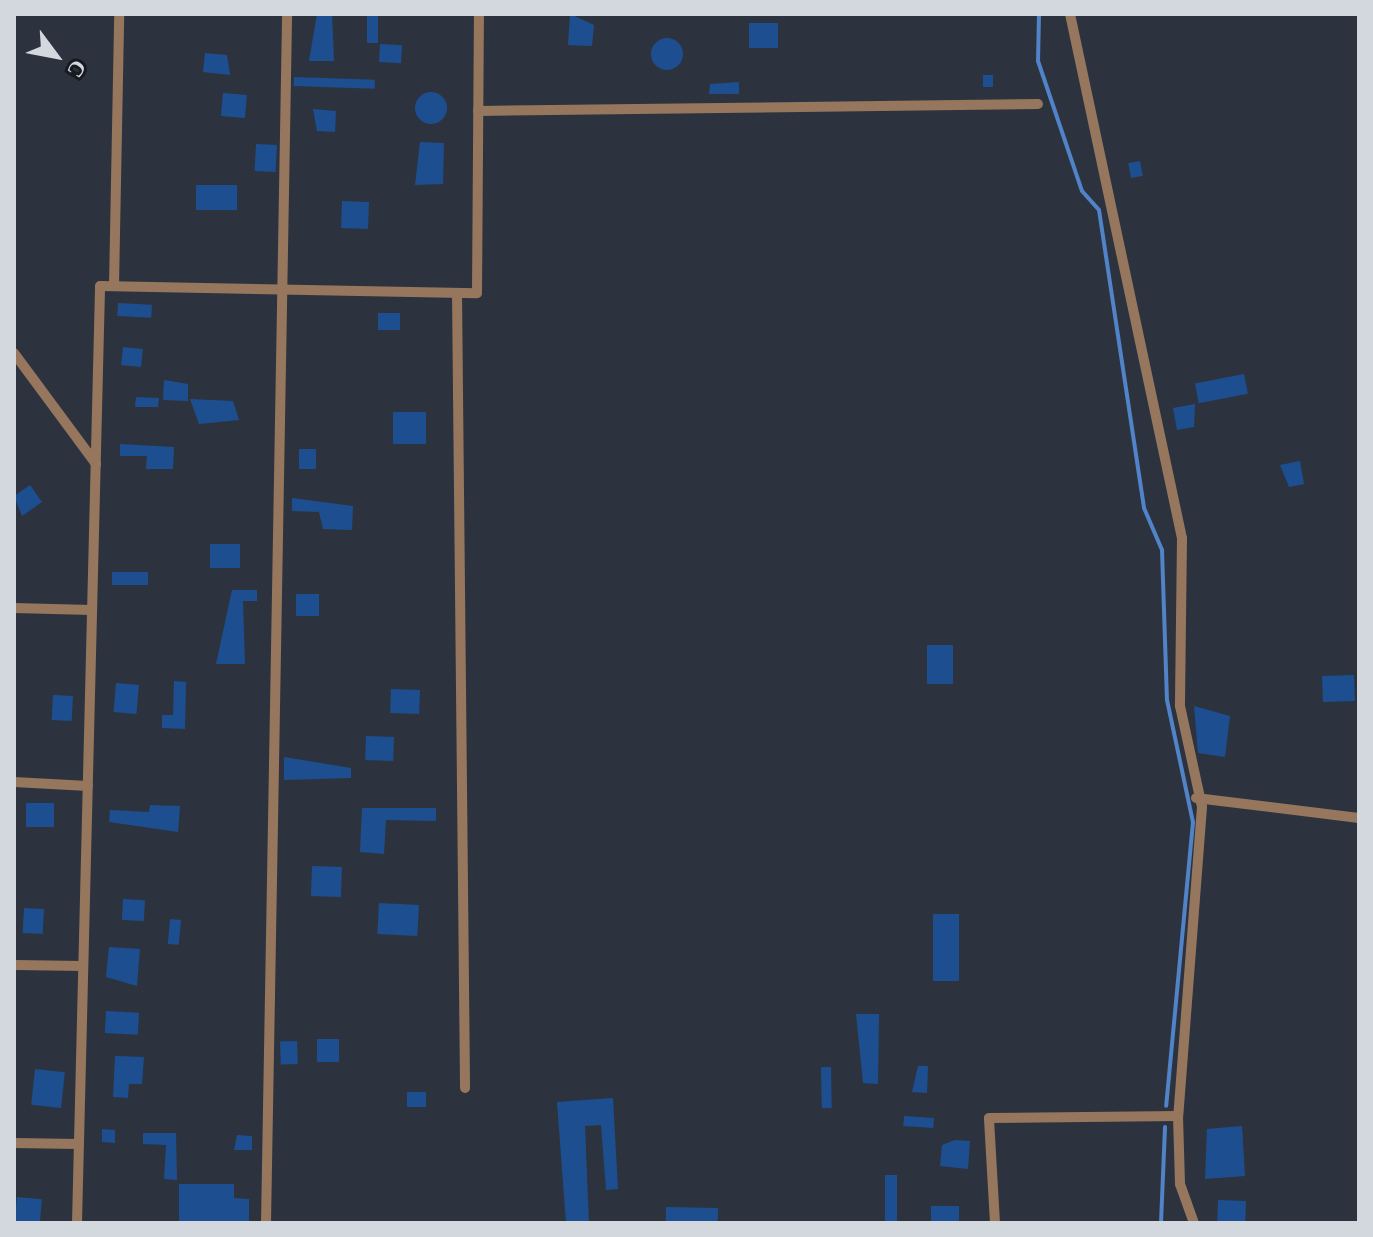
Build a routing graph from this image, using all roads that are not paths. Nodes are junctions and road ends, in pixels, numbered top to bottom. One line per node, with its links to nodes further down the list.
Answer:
1 (119, 14): 7 (street)
2 (287, 14): 8 (street)
3 (479, 14): 6 (street)
4 (1070, 14): 16 (street)
5 (1038, 104): 6 (street)
6 (478, 111): 9 (street)
7 (114, 286): 8 (street); 11 (street)
8 (284, 290): 9 (street); 25 (street)
9 (457, 293): 20 (street)
10 (14, 353): 11 (street)
11 (96, 464): 13 (street)
12 (14, 608): 13 (street)
13 (92, 610): 15 (street)
14 (14, 782): 15 (street)
15 (88, 786): 19 (street)
16 (1196, 798): 17 (street); 21 (street)
17 (1359, 818)
18 (14, 965): 19 (street)
19 (83, 966): 23 (street)
20 (465, 1088)
21 (1178, 1116): 26 (street); 27 (street)
22 (14, 1143): 23 (street)
23 (79, 1144): 24 (street)
24 (77, 1223)
25 (266, 1223)
26 (995, 1223)
27 (1194, 1223)

